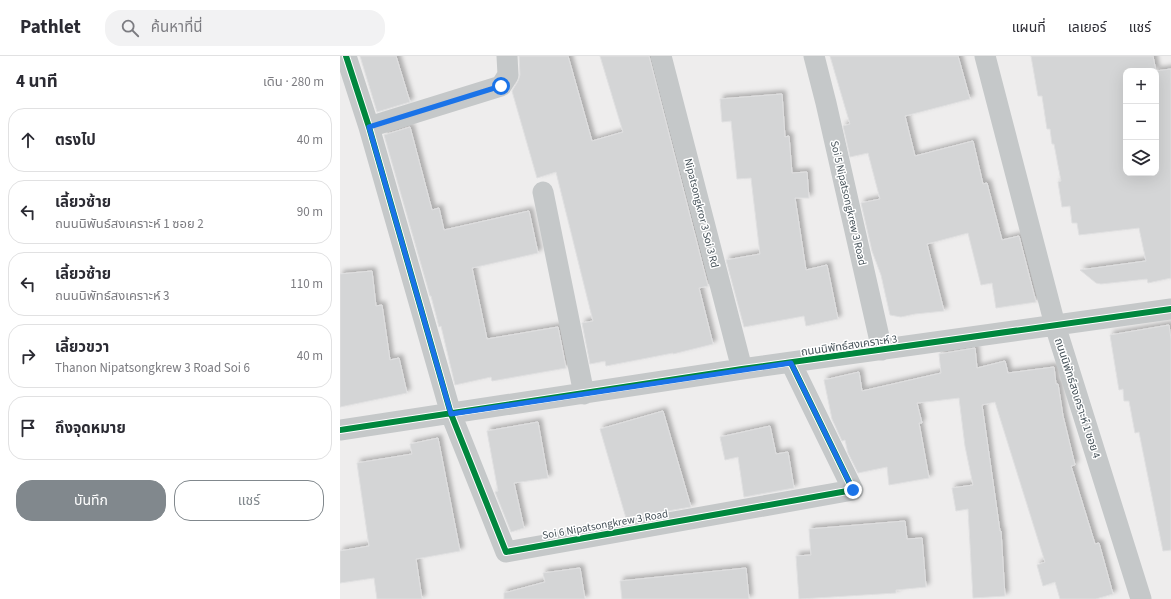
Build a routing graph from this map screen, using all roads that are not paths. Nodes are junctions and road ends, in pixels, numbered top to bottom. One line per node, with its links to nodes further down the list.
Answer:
1 (346, 56): 6 (street)
2 (507, 56): 6 (street)
3 (661, 56): 12 (street, Nipatsongkror 3 Soi 3 Rd)
4 (814, 56): 10 (street, Soi 5 Nipatsongkrew 3 Road)
5 (985, 56): 9 (street, ถนนนิพัทธ์สงเคราะห์ 1 ซอย 4)
6 (369, 127): 14 (street)
7 (543, 192): 13 (street)
8 (1171, 309): 9 (street, ถนนนิพัทธ์สงเคราะห์ 3)
9 (1055, 325): 10 (street, ถนนนิพัทธ์สงเคราะห์ 3); 16 (street, ถนนนิพัทธ์สงเคราะห์ 1 ซอย 4)
10 (882, 350): 11 (street, ถนนนิพัทธ์สงเคราะห์ 3)
11 (791, 363): 12 (street, ถนนนิพัทธ์สงเคราะห์ 3); 14 (street, Soi 6 Nipatsongkrew 3 Road)
12 (742, 369): 13 (street, ถนนนิพัทธ์สงเคราะห์ 3)
13 (584, 394): 14 (street, ถนนนิพัทธ์สงเคราะห์ 3)
14 (451, 414): 15 (street, ถนนนิพัทธ์สงเคราะห์ 3)
15 (340, 430)
16 (1141, 599)

